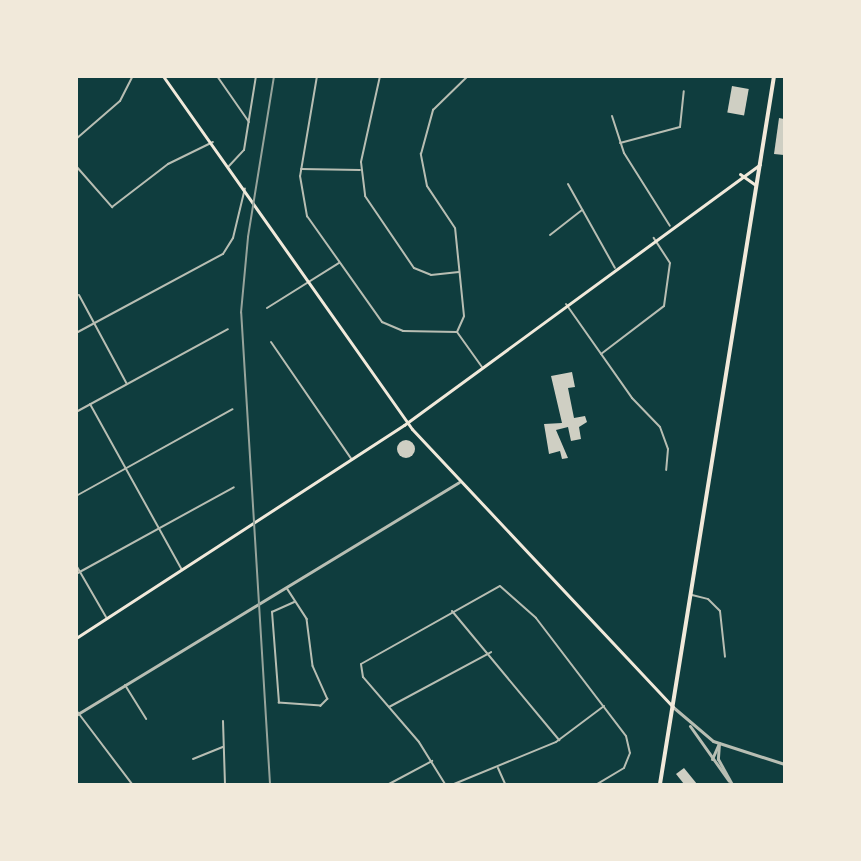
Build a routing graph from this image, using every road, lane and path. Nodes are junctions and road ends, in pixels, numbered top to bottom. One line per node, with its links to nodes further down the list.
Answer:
1 (133, 76): 12 (street)
2 (163, 76): 13 (main road)
3 (217, 76): 11 (street)
4 (256, 76): 11 (street)
5 (317, 76): 18 (street)
6 (380, 76): 19 (street)
7 (468, 76): 30 (street)
8 (774, 76): 15 (main road)
9 (684, 91): 14 (street)
10 (612, 116): 14 (street)
11 (249, 122): 17 (street)
12 (76, 139)
13 (213, 142): 16 (street); 17 (main road)
14 (620, 143): 25 (street)
15 (760, 164): 20 (main road); 22 (main road)
16 (76, 166)
17 (229, 166): 23 (main road)
18 (301, 169): 19 (street); 28 (street)
19 (360, 170): 30 (street)
20 (738, 175): 22 (main road); 25 (main road)
21 (568, 184): 24 (street)
22 (756, 186): 59 (main road)
23 (245, 188): 31 (main road); 35 (street)
24 (582, 210): 26 (street); 29 (street)
25 (670, 226): 27 (main road)
26 (550, 235)
27 (654, 238): 29 (main road); 40 (street)
28 (339, 263): 31 (street); 37 (street)
29 (615, 268): 33 (main road)
30 (459, 272): 37 (street)
31 (310, 282): 34 (street); 46 (main road)
32 (79, 295): 35 (street)
33 (566, 304): 40 (street); 41 (main road)
34 (267, 308)
35 (94, 324): 38 (street); 42 (street)
36 (228, 329): 42 (street)
37 (457, 332): 41 (street)
38 (76, 333)
39 (271, 342): 47 (street)
40 (601, 354): 49 (street)
41 (482, 367): 46 (main road)
42 (127, 384): 43 (street)
43 (90, 404): 45 (street); 48 (street)
44 (233, 409): 48 (street)
45 (76, 412)
46 (408, 422): 47 (main road); 50 (main road)
47 (352, 460): 55 (main road)
48 (125, 469): 52 (street); 53 (street)
49 (666, 470)
50 (459, 482): 58 (street); 69 (main road)
51 (234, 487): 53 (street)
52 (76, 496)
53 (159, 530): 55 (street); 56 (street)
54 (76, 565): 56 (street)
55 (182, 570): 62 (main road)
56 (81, 572): 57 (street); 62 (street)
57 (76, 574)
58 (286, 587): 60 (lane); 66 (street)
59 (690, 594): 65 (street); 69 (main road)
60 (294, 602): 60 (lane)
61 (452, 610): 64 (street); 67 (street); 68 (street)
62 (106, 618): 63 (main road)
63 (76, 638)
64 (491, 652): 68 (street); 74 (street)
65 (725, 657)
66 (125, 685): 70 (street); 71 (street)
67 (604, 706): 74 (street); 89 (street)
68 (389, 707): 79 (street)
69 (673, 707): 73 (street); 90 (main road)
70 (77, 713): 83 (street)
71 (146, 719)
72 (223, 720): 76 (street)
73 (689, 724): 75 (street); 78 (street)
74 (559, 740): 81 (street)
75 (719, 743): 78 (street); 80 (street); 82 (street)
76 (223, 747): 77 (street); 84 (street)
77 (193, 759)
78 (712, 760): 82 (street)
79 (432, 761): 85 (street); 86 (street)
80 (784, 764)
81 (497, 766): 87 (street); 88 (street)
82 (730, 783)
83 (132, 784)
84 (225, 784)
85 (389, 784)
86 (445, 784)
87 (454, 784)
88 (505, 784)
89 (597, 784)
90 (660, 784)

